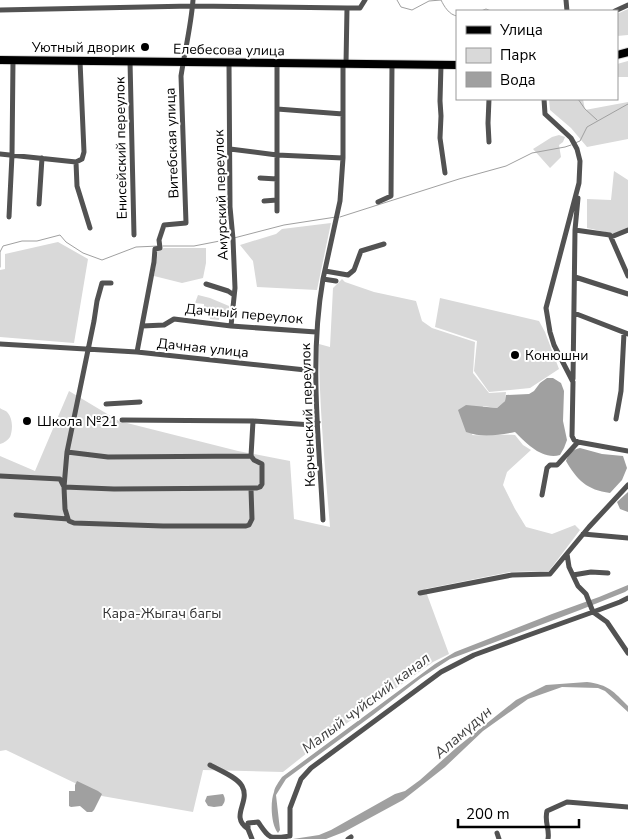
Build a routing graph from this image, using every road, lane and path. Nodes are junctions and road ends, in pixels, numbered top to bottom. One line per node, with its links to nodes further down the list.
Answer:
1 (193, 0): 3 (street, Витебская улица)
2 (366, 0): 4 (street)
3 (192, 6): 4 (street); 5 (street); 10 (street, Витебская улица)
4 (347, 8): 13 (street, Керченский переулок)
5 (0, 10)
6 (0, 60): 7 (main road, Елебесова улица)
7 (13, 60): 8 (main road, Елебесова улица); 24 (street)
8 (80, 61): 9 (main road, Елебесова улица); 28 (street)
9 (130, 61): 10 (main road, Елебесова улица); 42 (street, Енисейский переулок)
10 (182, 62): 11 (main road, Елебесова улица); 55 (street, Витебская улица)
11 (229, 62): 12 (main road, Елебесова улица); 22 (street, Амурский переулок)
12 (276, 63): 13 (main road, Елебесова улица); 19 (street)
13 (345, 64): 14 (main road, Елебесова улица); 20 (street, Керченский переулок)
14 (392, 64): 15 (main road, Елебесова улица); 35 (street)
15 (441, 65): 16 (main road, Елебесова улица); 29 (street)
16 (456, 65)
17 (489, 100): 21 (street)
18 (544, 100): 32 (street)
19 (277, 109): 20 (street); 25 (street)
20 (343, 114): 27 (street, Керченский переулок)
21 (489, 142)
22 (230, 149): 25 (street); 53 (street, Амурский переулок)
23 (0, 154): 24 (street)
24 (12, 155): 26 (street); 38 (street)
25 (277, 155): 27 (street); 31 (street)
26 (42, 158): 28 (street); 36 (street)
27 (343, 158): 45 (street, Керченский переулок)
28 (79, 161): 39 (street)
29 (445, 173)
30 (260, 178): 31 (street)
31 (277, 179): 33 (street)
32 (579, 183): 40 (street); 63 (street)
33 (277, 200): 34 (street); 37 (street)
34 (264, 201)
35 (378, 202)
36 (39, 204)
37 (277, 211)
38 (9, 217)
39 (90, 228)
40 (575, 230): 43 (street); 47 (street)
41 (628, 230): 43 (street)
42 (134, 235)
43 (611, 237): 46 (street)
44 (384, 244): 45 (street)
45 (325, 271): 48 (street, Керченский переулок)
46 (628, 276)
47 (574, 277): 52 (street); 54 (street)
48 (323, 279): 49 (street); 57 (street, Керченский переулок)
49 (336, 281)
50 (111, 283): 60 (street)
51 (206, 284): 53 (street)
52 (628, 294)
53 (234, 295): 56 (street, Амурский переулок)
54 (574, 313): 58 (street); 63 (street)
55 (142, 326): 56 (street, Дачный переулок); 61 (street)
56 (231, 326): 57 (street, Дачный переулок)
57 (316, 332): 62 (street, Керченский переулок)
58 (626, 334): 66 (street)
59 (0, 344): 60 (street, Дачная улица)
60 (88, 349): 61 (street, Дачная улица); 72 (street)
61 (137, 352): 62 (street, Дачная улица)
62 (315, 371): 69 (street, Керченский переулок)
63 (573, 382): 70 (street)
64 (140, 402): 65 (street)
65 (106, 404)
66 (616, 419)
67 (122, 420): 68 (street)
68 (252, 421): 69 (street); 73 (street)
69 (318, 422): 81 (street, Керченский переулок)
70 (578, 442): 71 (street); 78 (street)
71 (628, 451)
72 (67, 452): 73 (street); 76 (street)
73 (251, 456): 77 (street)
74 (0, 476): 76 (street)
75 (628, 486): 82 (street)
76 (64, 487): 77 (street); 80 (street)
77 (251, 489): 80 (street)
78 (542, 495)
79 (16, 515): 80 (street)
80 (68, 519)
81 (323, 520)
82 (583, 534): 83 (street); 84 (street)
83 (628, 538)
84 (567, 554): 86 (street); 87 (street)
85 (608, 572): 86 (street)
86 (573, 575): 89 (street)
87 (420, 593)
88 (628, 598): 89 (street)
89 (593, 610): 90 (street); 93 (street)
90 (628, 653)
91 (210, 765): 93 (street)
92 (628, 807): 97 (street)
93 (248, 829): 95 (street)
94 (497, 833): 96 (street)
95 (252, 839)
96 (499, 839)
97 (548, 839)

